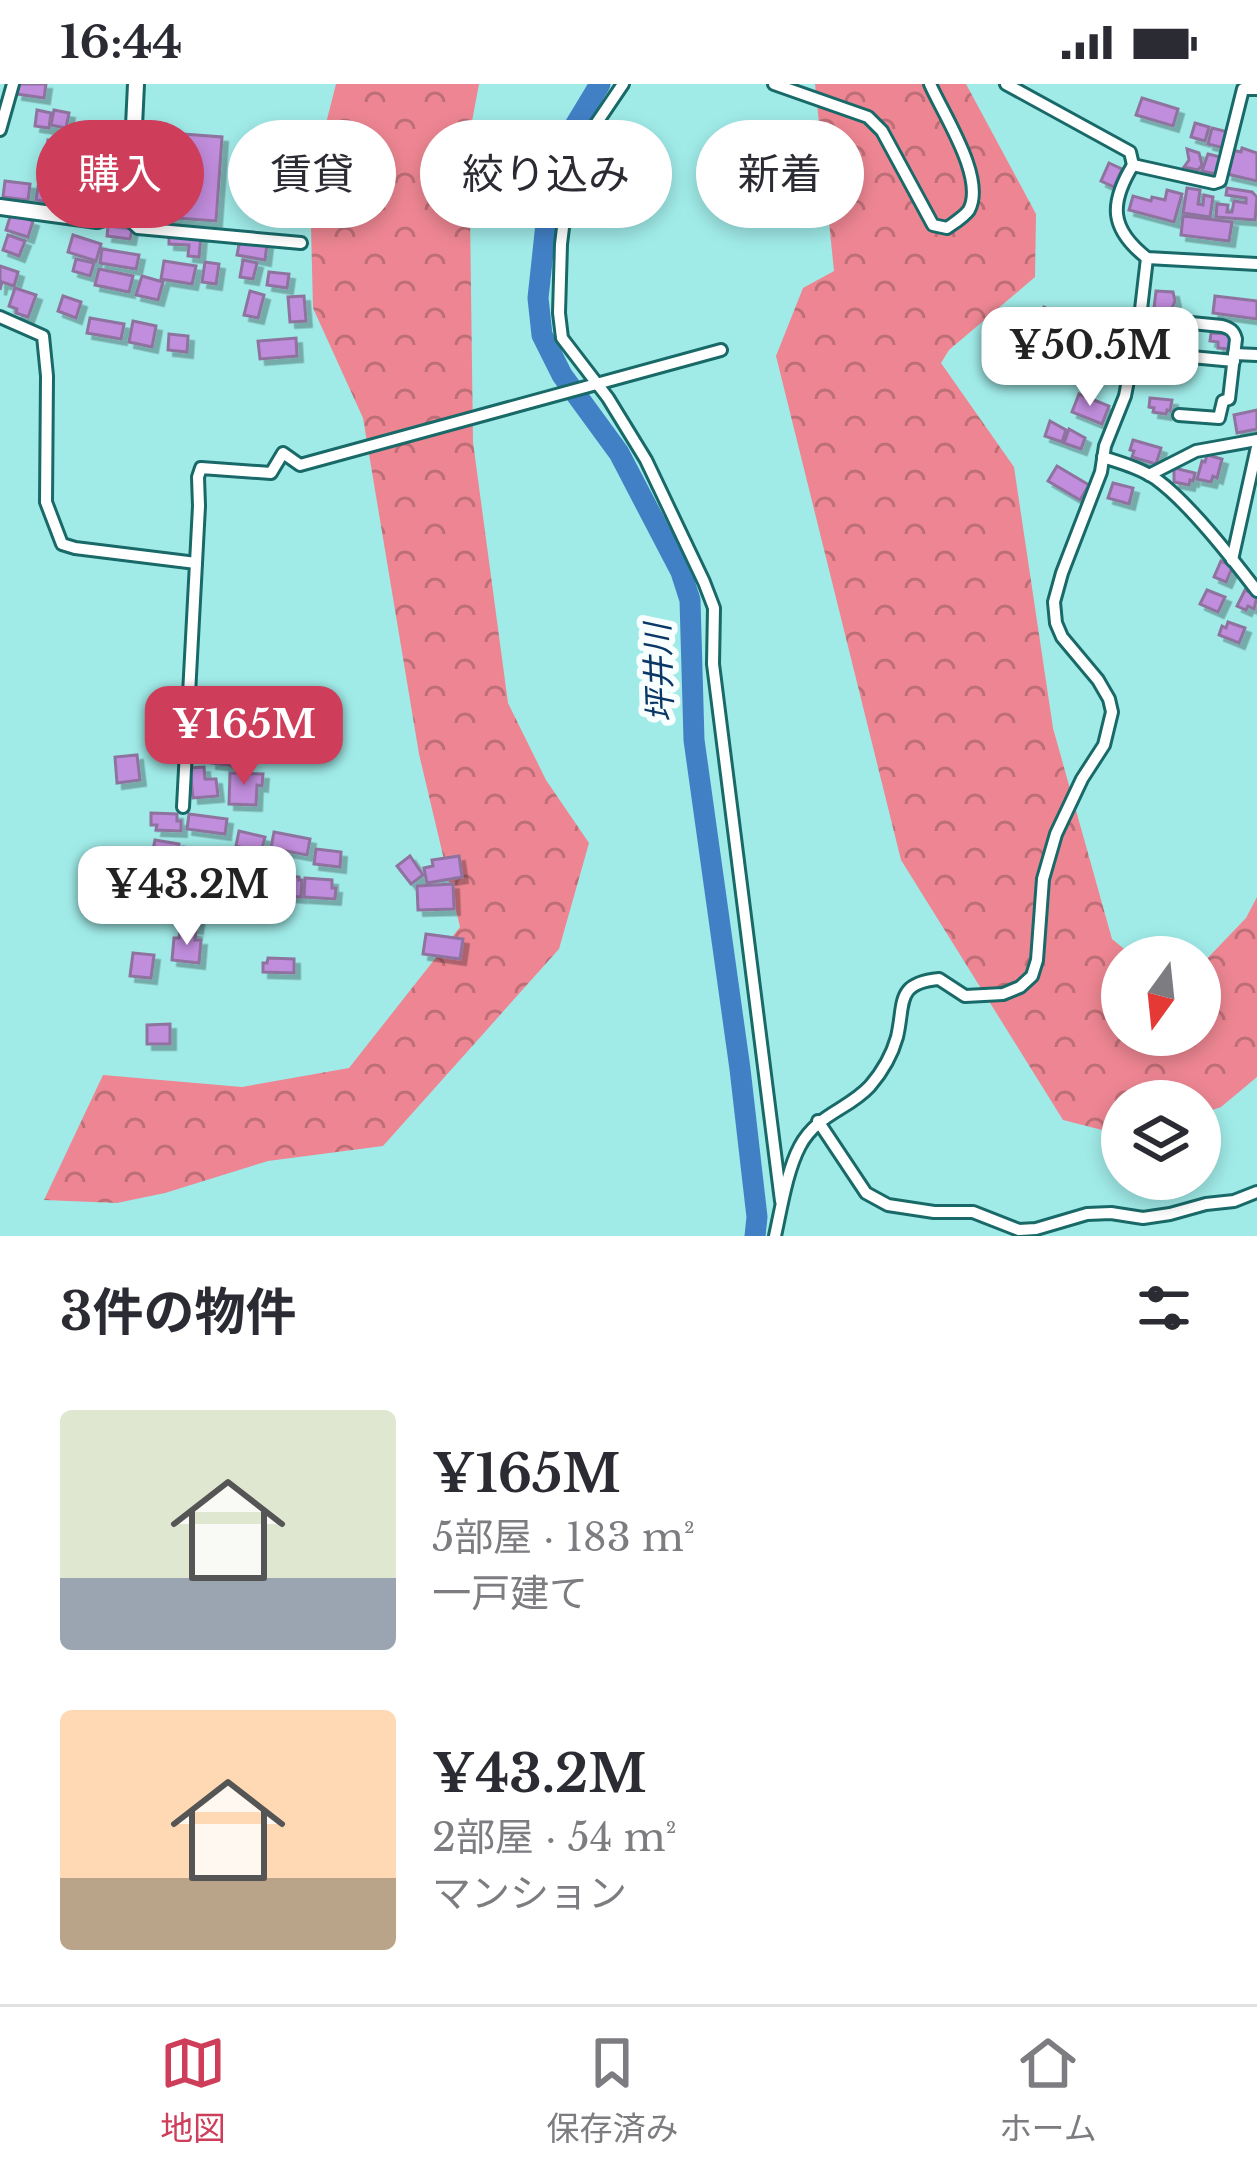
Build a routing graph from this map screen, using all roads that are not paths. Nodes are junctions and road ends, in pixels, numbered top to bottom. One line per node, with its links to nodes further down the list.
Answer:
1 (13, 84): 10 (street)
2 (136, 84): 9 (street)
3 (623, 84): 24 (street)
4 (774, 84): 5 (street)
5 (930, 84)
6 (1006, 84): 11 (street)
7 (1242, 87): 8 (street); 11 (street)
8 (1257, 89)
9 (134, 120)
10 (0, 130)
11 (1133, 165): 16 (street)
12 (0, 208): 13 (street)
13 (36, 212)
14 (148, 228): 15 (street)
15 (301, 243)
16 (1148, 258): 17 (street); 19 (street)
17 (1257, 264)
18 (0, 317): 30 (street)
19 (1140, 318): 23 (street); 27 (street)
20 (721, 350): 24 (street)
21 (1170, 355): 23 (street)
22 (1257, 355): 23 (street)
23 (1234, 358): 25 (street)
24 (590, 386): 30 (street); 35 (street)
25 (1179, 415)
26 (1257, 444): 28 (street); 29 (street)
27 (1103, 457): 28 (street); 33 (street)
28 (1149, 475): 29 (street)
29 (1232, 560): 31 (street)
30 (196, 563): 32 (street)
31 (1257, 591)
32 (182, 807)
33 (818, 1120): 34 (street); 35 (street)
34 (1257, 1192)
35 (782, 1206): 36 (street)
36 (775, 1236)

